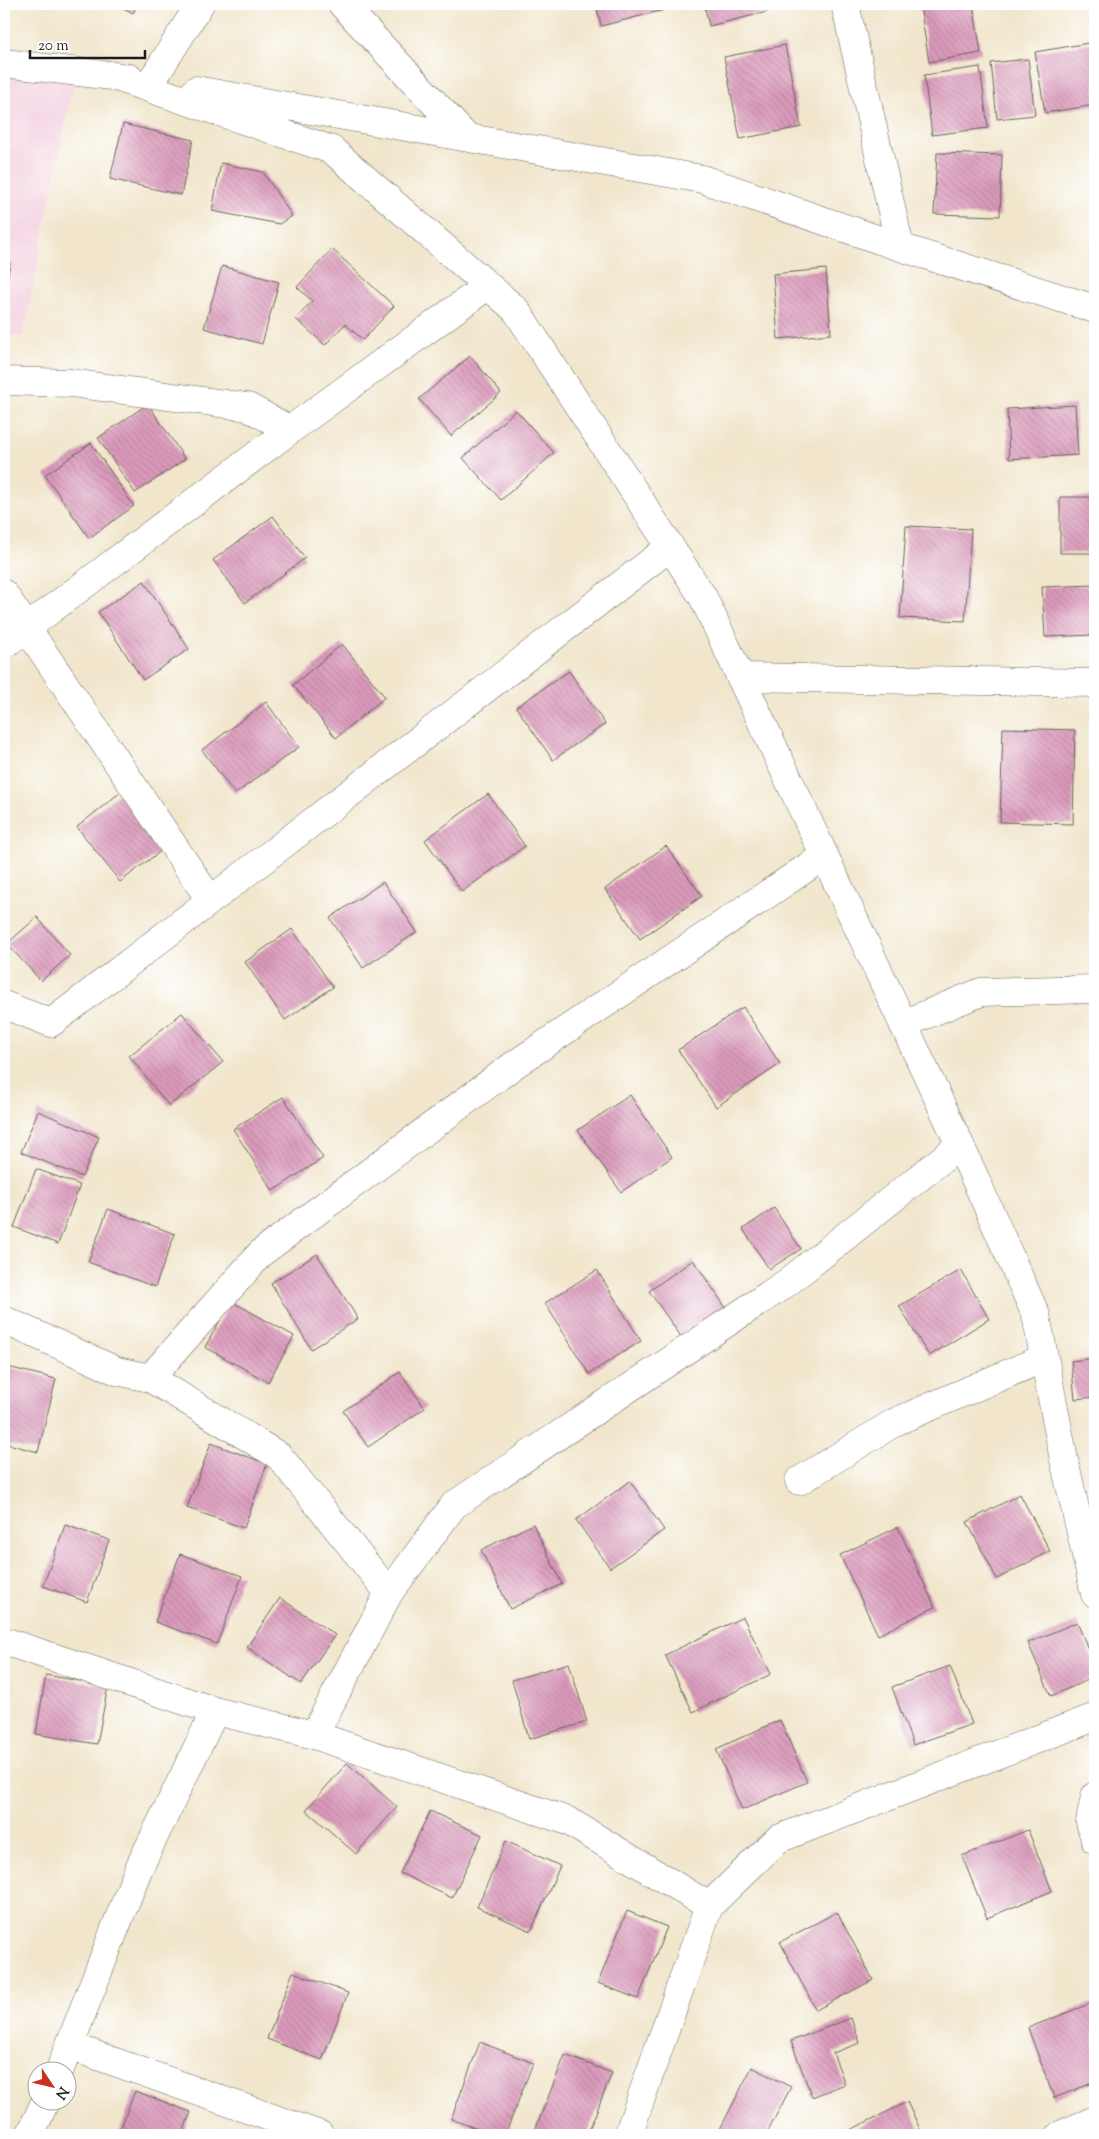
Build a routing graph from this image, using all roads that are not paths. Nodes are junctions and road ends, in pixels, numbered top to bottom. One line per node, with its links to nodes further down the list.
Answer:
1 (200, 4): 6 (street)
2 (342, 4): 7 (street)
3 (846, 4): 8 (street)
4 (4, 63): 5 (street)
5 (110, 75): 6 (street); 9 (street)
6 (151, 82): 7 (street)
7 (466, 137): 8 (street)
8 (900, 247): 10 (street)
9 (487, 286): 12 (street); 13 (street)
10 (1095, 308)
11 (4, 381): 12 (street)
12 (290, 430): 15 (street)
13 (670, 547): 17 (street); 20 (street)
14 (4, 594): 15 (street)
15 (27, 627): 16 (street); 20 (street)
16 (4, 645)
17 (740, 677): 18 (street); 19 (street)
18 (1095, 683)
19 (824, 856): 23 (street); 27 (street)
20 (210, 900): 22 (street)
21 (1095, 990): 23 (street)
22 (4, 1005)
23 (903, 1024): 24 (street)
24 (960, 1145): 26 (street); 29 (street)
25 (4, 1320): 27 (street)
26 (1044, 1358): 28 (street); 30 (street)
27 (150, 1378): 29 (street)
28 (799, 1481)
29 (389, 1593): 34 (street)
30 (1095, 1594)
31 (4, 1641): 32 (street)
32 (215, 1710): 34 (street); 38 (street)
33 (1095, 1718): 37 (street)
34 (314, 1735): 37 (street)
35 (1095, 1796): 36 (street)
36 (1095, 1840)
37 (709, 1906): 44 (street)
38 (70, 2046): 39 (street); 43 (street)
39 (63, 2062)
40 (40, 2112): 42 (street)
41 (1095, 2120): 45 (street)
42 (30, 2135)
43 (320, 2135)
44 (628, 2135)
45 (1060, 2135)

